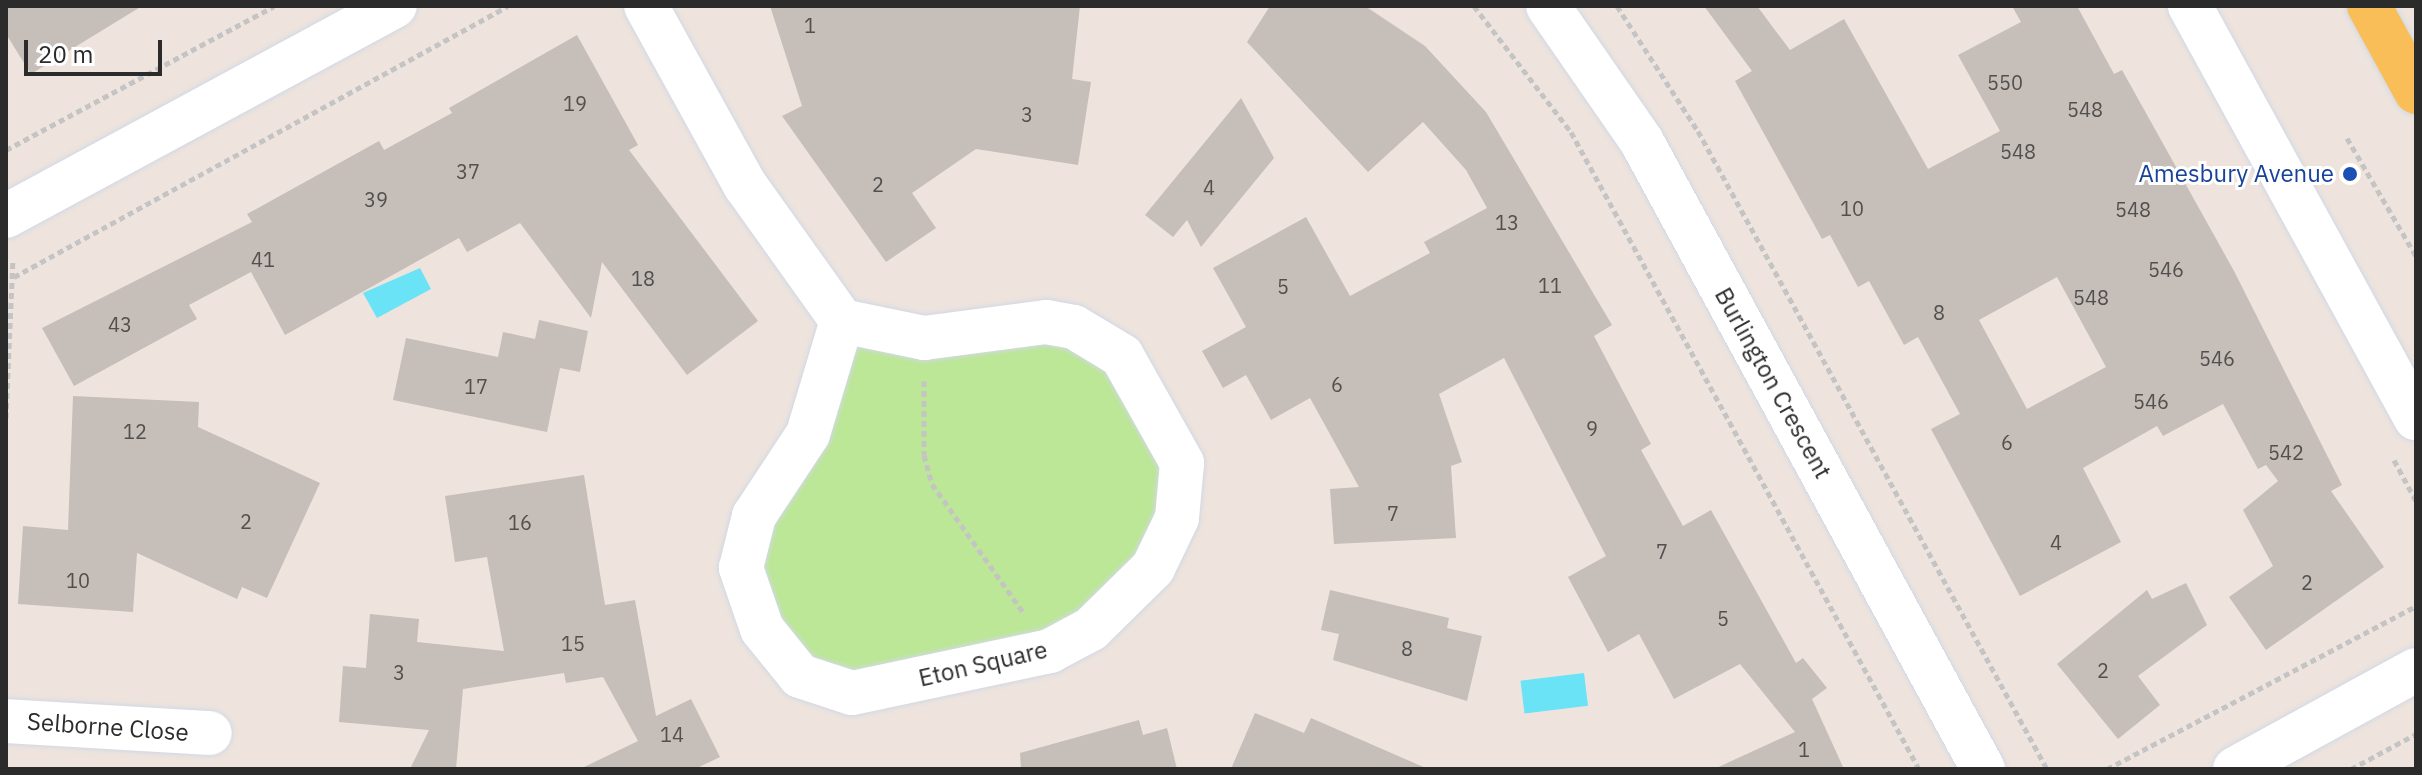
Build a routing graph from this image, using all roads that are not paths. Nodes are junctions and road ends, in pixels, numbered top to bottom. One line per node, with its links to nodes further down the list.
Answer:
1 (395, 6): 7 (street)
2 (646, 6): 8 (street)
3 (1548, 6): 13 (street, Burlington Crescent)
4 (2190, 6): 9 (street)
5 (2369, 6): 6 (main road)
6 (2416, 92)
7 (9, 233)
8 (842, 321): 8 (street, Eton Square)
9 (2412, 407)
10 (2416, 670): 14 (street)
11 (6, 721): 12 (street, Selborne Close)
12 (210, 733)
13 (1983, 769)
14 (2235, 769)

